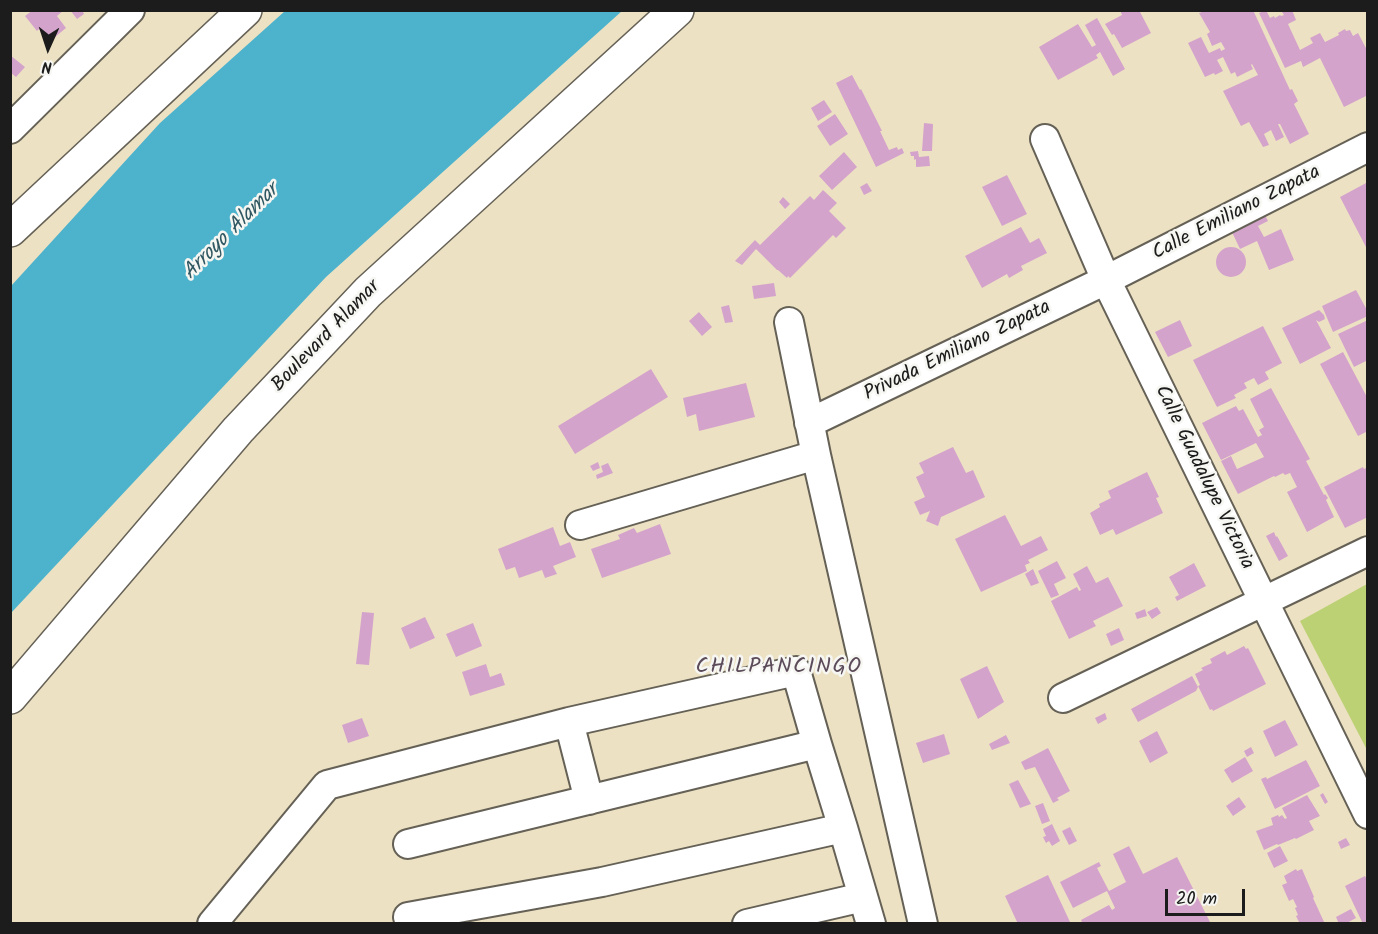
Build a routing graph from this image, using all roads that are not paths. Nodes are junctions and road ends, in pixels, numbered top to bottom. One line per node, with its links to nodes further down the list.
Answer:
1 (130, 10): 4 (street)
2 (245, 10): 7 (highway)
3 (677, 10): 15 (highway, Boulevard Alamar)
4 (10, 129)
5 (1045, 139): 8 (street, Calle Guadalupe Victoria)
6 (1368, 147): 8 (street, Calle Emiliano Zapata)
7 (10, 230)
8 (1106, 280): 10 (street, Privada Emiliano Zapata); 14 (street, Calle Guadalupe Victoria)
9 (789, 322): 10 (street)
10 (809, 423): 11 (street)
11 (816, 455): 12 (street); 27 (street)
12 (580, 525)
13 (1368, 551): 14 (street)
14 (1265, 602): 16 (street); 20 (street, Calle Guadalupe Victoria)
15 (10, 697)
16 (1063, 698)
17 (569, 722): 18 (street); 19 (street); 25 (street)
18 (817, 744): 19 (street); 21 (street)
19 (589, 800): 22 (street)
20 (1368, 814)
21 (843, 828): 23 (street); 24 (street)
22 (408, 844)
23 (867, 910): 26 (street)
24 (408, 917)
25 (212, 924)
26 (747, 924)
27 (923, 924)

